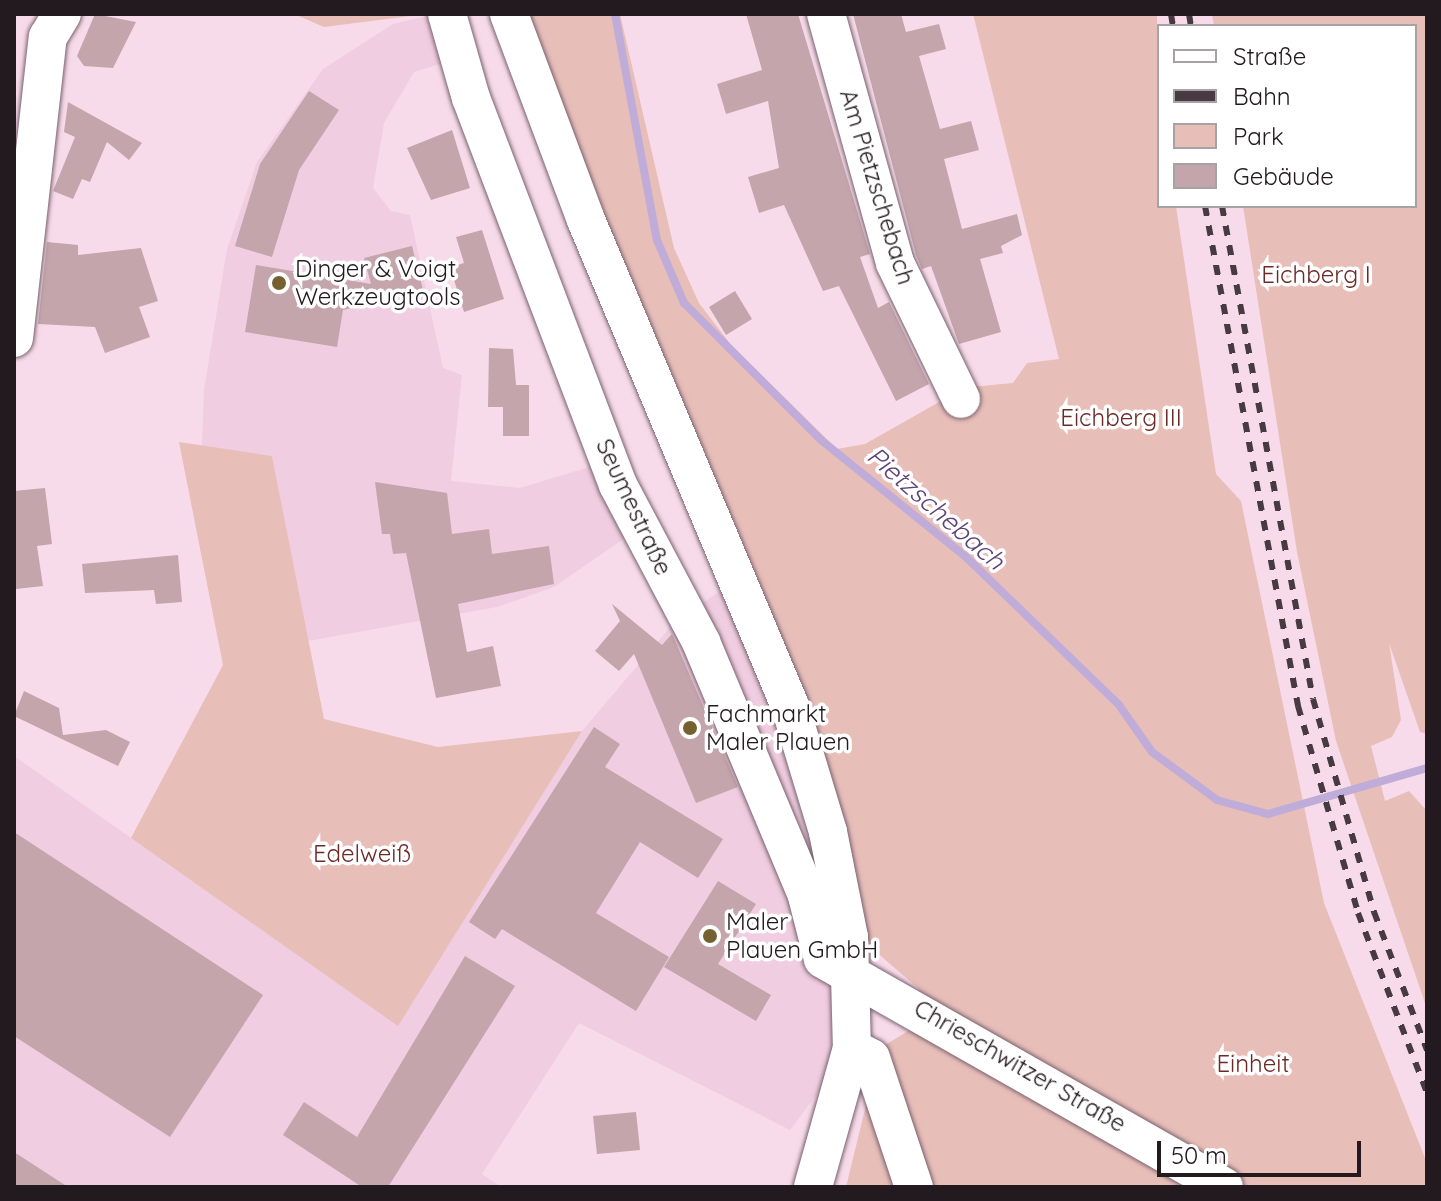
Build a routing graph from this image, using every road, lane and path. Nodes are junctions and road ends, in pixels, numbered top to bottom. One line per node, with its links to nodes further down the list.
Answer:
1 (62, 14): 5 (street)
2 (447, 14): 7 (street, Seumestraße)
3 (509, 14): 7 (street)
4 (826, 14): 6 (street, Am Pietzschebach)
5 (14, 338)
6 (961, 399)
7 (852, 981): 8 (street); 11 (street, Chrieschwitzer Straße)
8 (852, 1048): 9 (street); 10 (street)
9 (813, 1187)
10 (914, 1187)
11 (1224, 1187)

